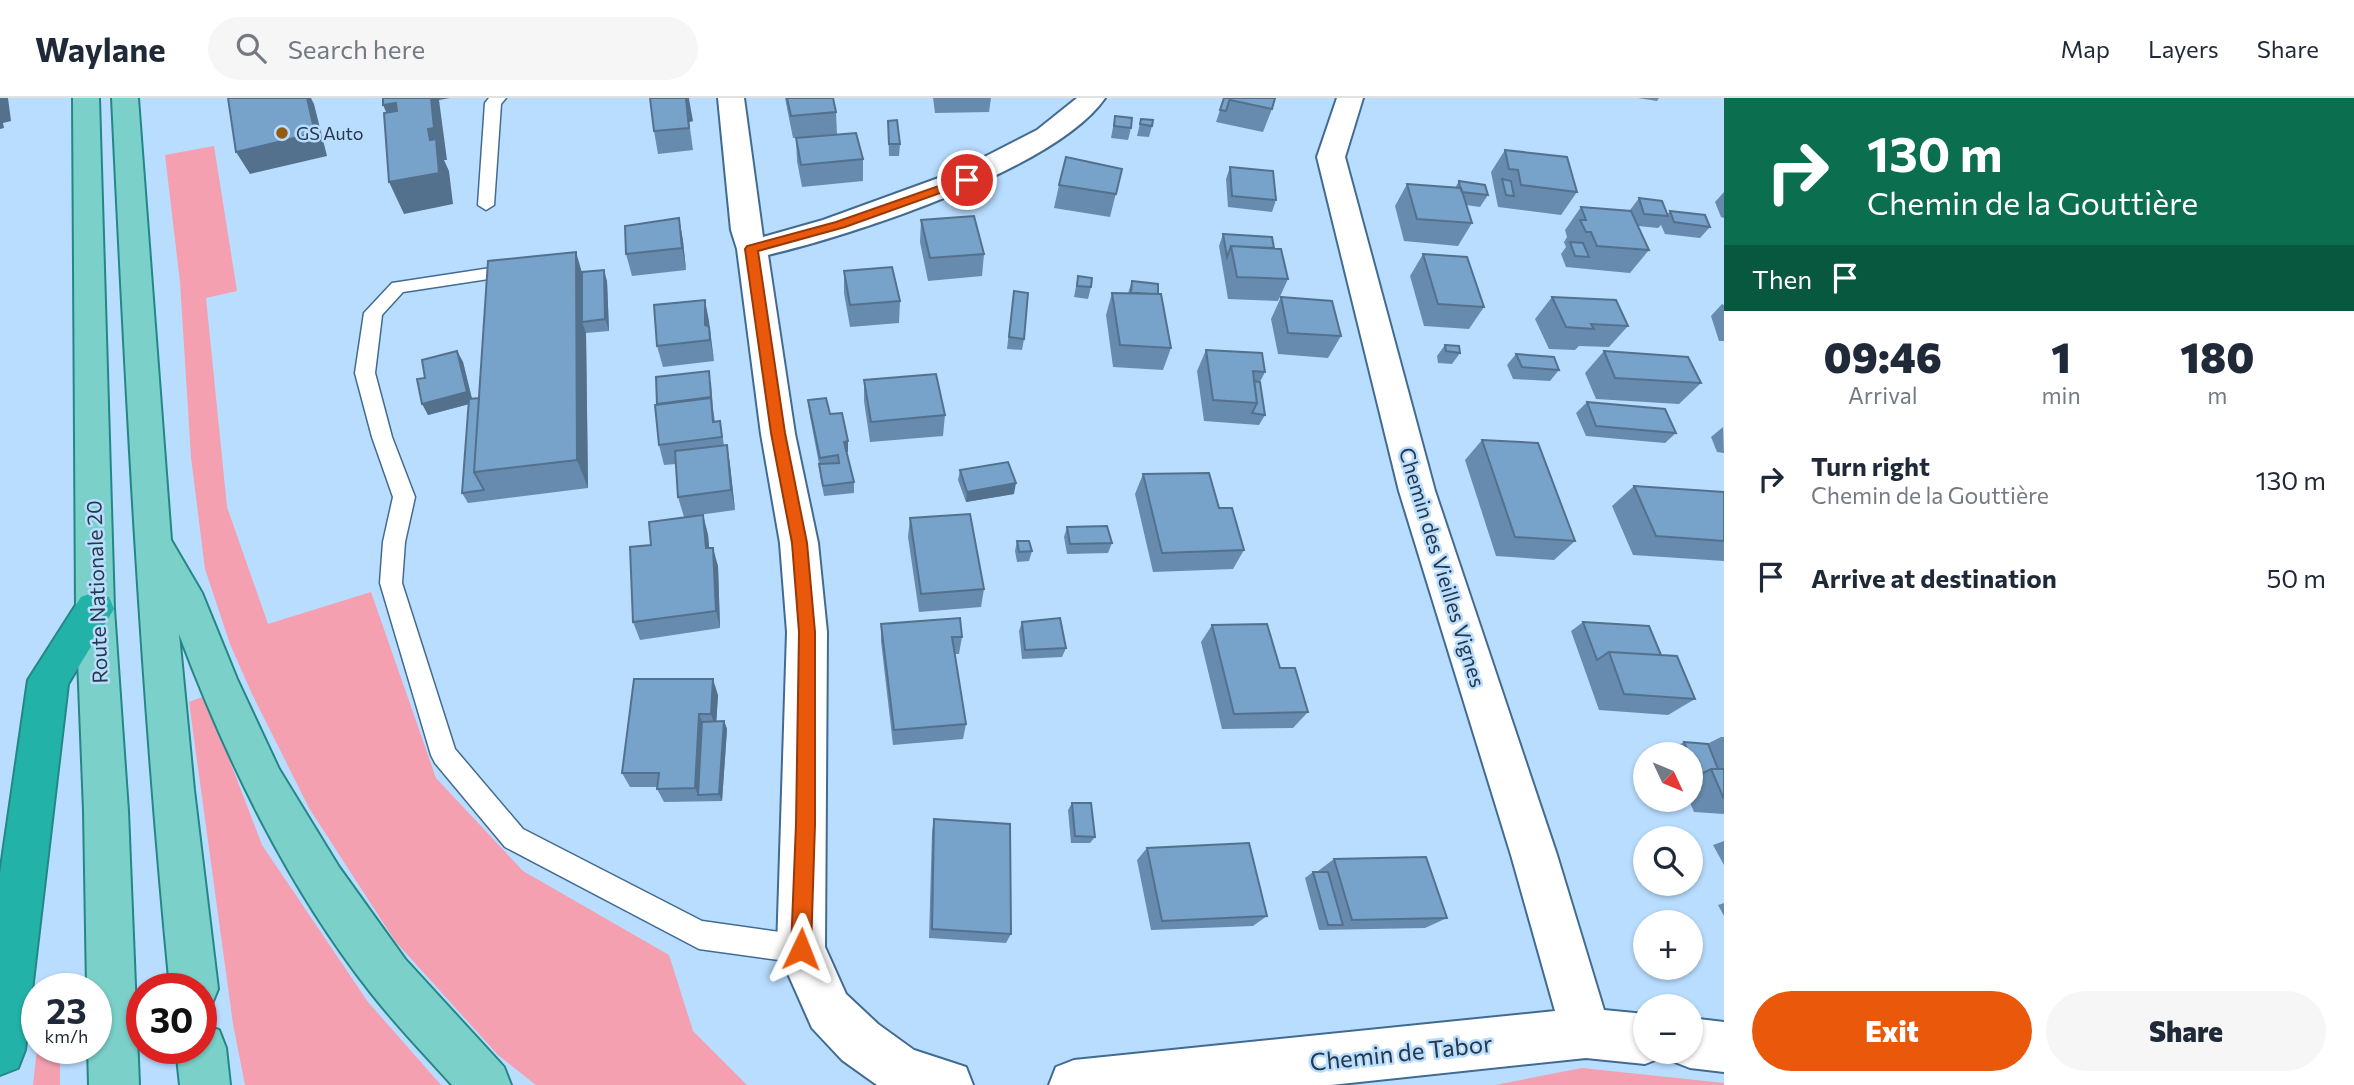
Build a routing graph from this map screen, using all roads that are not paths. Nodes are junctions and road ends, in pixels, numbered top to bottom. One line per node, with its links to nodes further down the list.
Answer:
1 (86, 98): 11 (main road, Route Nationale 20)
2 (125, 98): 10 (main road)
3 (498, 98): 7 (lane)
4 (731, 98): 8 (street)
5 (1092, 98): 8 (street)
6 (1350, 98): 14 (street, Chemin des Vieilles Vignes)
7 (486, 205)
8 (752, 249): 12 (street)
9 (541, 266): 12 (lane)
10 (152, 541): 13 (main road); 22 (main road)
11 (95, 609): 18 (highway); 20 (main road, Route Nationale 20)
12 (801, 949): 23 (street)
13 (192, 973)
14 (1586, 1033): 15 (street, Chemin de Tabor); 24 (street, Chemin de Tabor)
15 (1633, 1038)
16 (1703, 1045): 17 (street)
17 (1724, 1047)
18 (0, 1050)
19 (203, 1064): 21 (main road)
20 (114, 1085)
21 (205, 1085)
22 (486, 1085)
23 (948, 1085)
24 (1074, 1085)

